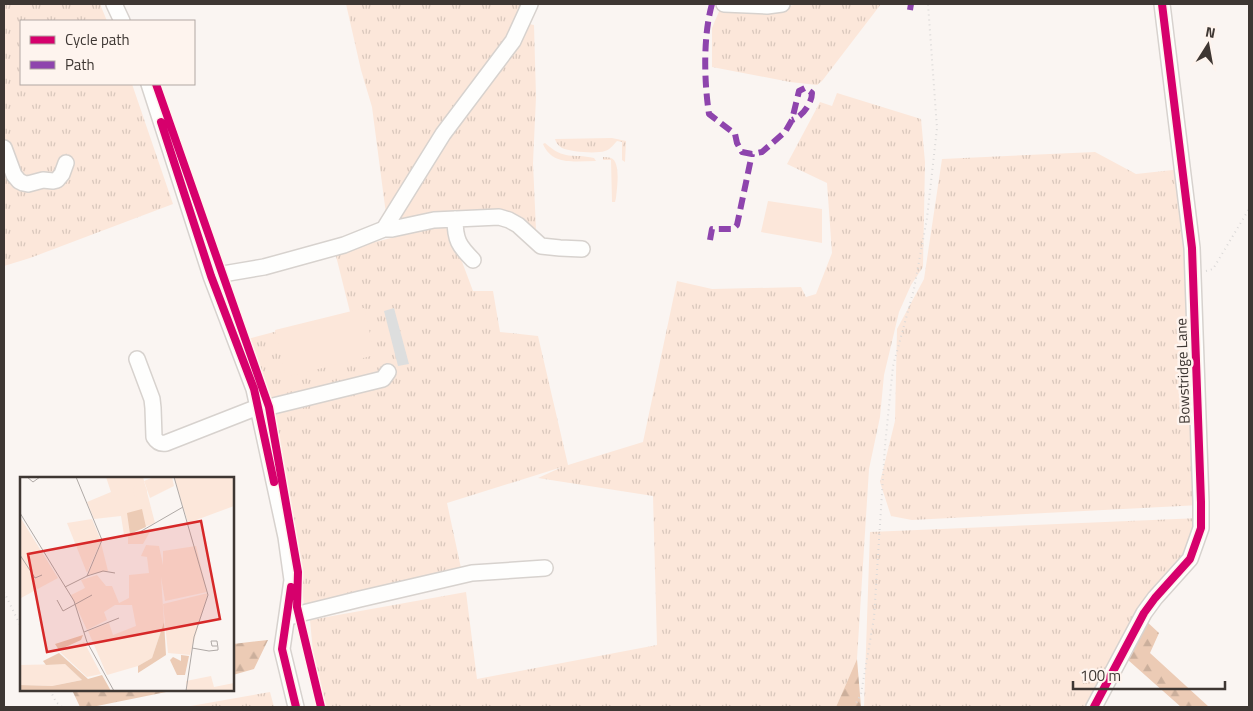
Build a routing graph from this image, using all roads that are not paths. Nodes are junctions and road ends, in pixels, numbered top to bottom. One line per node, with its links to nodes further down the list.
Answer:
1 (114, 4): 6 (street)
2 (530, 4): 11 (street)
3 (724, 4): 4 (street)
4 (782, 4)
5 (1162, 4): 21 (street, Bowstridge Lane)
6 (122, 20)
7 (149, 85): 14 (street)
8 (4, 148): 9 (street)
9 (66, 163)
10 (455, 219): 11 (street); 12 (street); 13 (street)
11 (384, 230): 14 (street)
12 (582, 248)
13 (473, 260)
14 (211, 276): 17 (street)
15 (137, 359): 17 (street)
16 (388, 372): 17 (street)
17 (258, 406): 19 (street)
18 (545, 568): 19 (street)
19 (286, 618): 20 (street)
20 (296, 707)
21 (1094, 707)

